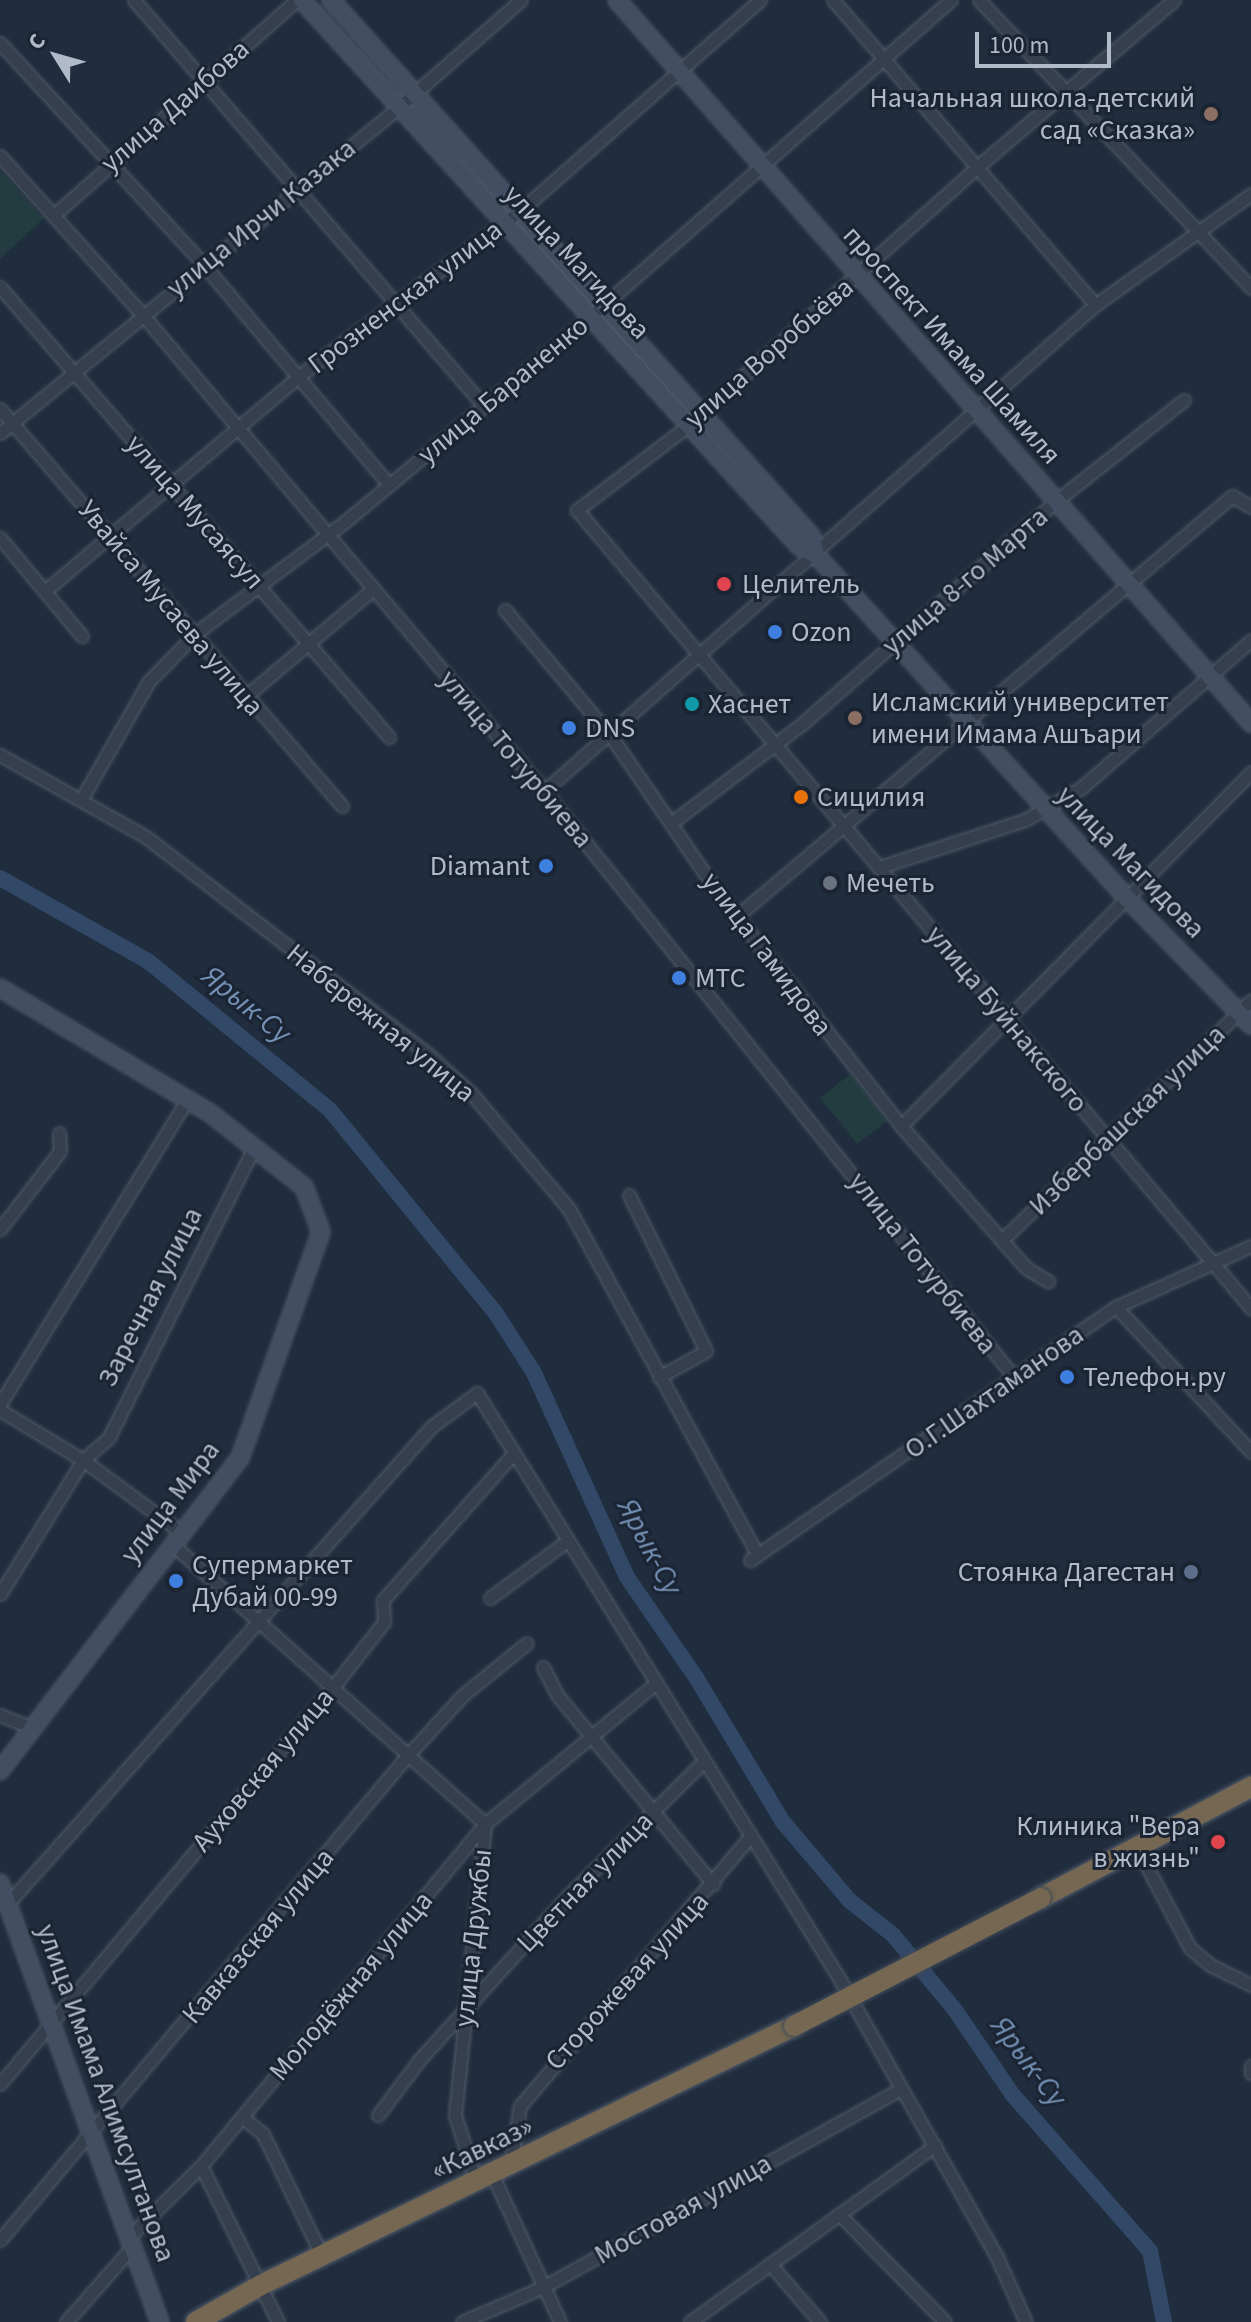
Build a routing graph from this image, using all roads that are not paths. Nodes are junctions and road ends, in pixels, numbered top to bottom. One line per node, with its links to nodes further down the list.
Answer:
1 (134, 0): 14 (street)
2 (300, 0): 14 (street, улица Даибова); 17 (main road, улица Магидова)
3 (331, 0): 15 (main road, улица Магидова)
4 (521, 0): 15 (street, улица Ирчи Казака)
5 (617, 0): 13 (main road, проспект Имама Шамиля)
6 (760, 0): 13 (street, Грозненская улица)
7 (833, 0): 12 (street)
8 (950, 0): 12 (street, улица Бараненко)
9 (979, 0): 16 (street)
10 (1174, 0): 16 (street, улица Воробьёва)
11 (0, 43): 19 (street)
12 (883, 59): 20 (street, улица Бараненко); 21 (street)
13 (677, 70): 20 (main road, проспект Имама Шамиля); 24 (street, Грозненская улица)
14 (204, 81): 19 (street, улица Даибова); 22 (street)
15 (416, 93): 17 (street, улица Ирчи Казака); 24 (main road, улица Магидова)
16 (1065, 93): 21 (street, улица Воробьёва); 27 (street)
17 (399, 107): 22 (street, улица Ирчи Казака); 26 (main road, улица Магидова)
18 (0, 156): 25 (street, улица Тотурбиева)
19 (111, 162): 25 (street, улица Даибова); 28 (street)
20 (762, 166): 29 (main road, проспект Имама Шамиля); 34 (street, улица Бараненко)
21 (975, 169): 29 (street, улица Воробьёва); 33 (street)
22 (297, 189): 28 (street, улица Ирчи Казака); 32 (street)
23 (1251, 194): 27 (street)
24 (521, 210): 26 (street, Грозненская улица); 34 (main road, улица Магидова)
25 (55, 214): 35 (street, улица Тотурбиева)
26 (506, 222): 32 (street, Грозненская улица); 34 (main road, улица Магидова)
27 (1197, 232): 31 (street); 33 (street)
28 (203, 264): 35 (street, улица Ирчи Казака); 37 (street)
29 (856, 276): 41 (main road, проспект Имама Шамиля); 42 (street, улица Воробьёва)
30 (0, 287): 36 (street, улица Мусаясул)
31 (1251, 288)
32 (396, 303): 37 (street, Грозненская улица); 39 (street)
33 (1095, 305): 41 (street)
34 (599, 309): 39 (street, улица Бараненко); 42 (main road, улица Магидова); 44 (main road, улица Магидова)
35 (142, 314): 36 (street, улица Ирчи Казака); 45 (street, улица Тотурбиева)
36 (74, 371): 43 (street, улица Ирчи Казака); 47 (street, улица Мусаясул)
37 (299, 376): 45 (street, Грозненская улица); 48 (street)
38 (1184, 400): 49 (street, улица 8-го Марта)
39 (484, 406): 48 (street, улица Бараненко)
40 (0, 409): 43 (street, Увайса Мусаева улица)
41 (976, 410): 49 (main road, проспект Имама Шамиля); 55 (street)
42 (703, 412): 44 (street, улица Воробьёва); 55 (main road, улица Магидова)
43 (12, 423): 46 (street, улица Ирчи Казака); 53 (street, Увайса Мусаева улица)
44 (689, 425): 51 (street, улица Воробьёва); 55 (main road, улица Магидова)
45 (236, 428): 47 (street, Грозненская улица); 52 (street, улица Тотурбиева)
46 (0, 433)
47 (171, 484): 53 (street, Грозненская улица); 57 (street, улица Мусаясул)
48 (389, 485): 52 (street, улица Бараненко)
49 (1056, 501): 56 (main road, проспект Имама Шамиля); 64 (street, улица 8-го Марта)
50 (1251, 507): 56 (street)
51 (577, 510): 66 (street, улица Буйнакского)
52 (327, 534): 57 (street, улица Бараненко); 58 (street, улица Тотурбиева)
53 (112, 535): 59 (street, Грозненская улица); 61 (street, Увайса Мусаева улица)
54 (0, 538): 59 (street)
55 (816, 555): 64 (main road, улица Магидова); 66 (street)
56 (1127, 583): 67 (main road, проспект Имама Шамиля); 69 (street)
57 (259, 586): 61 (street, улица Бараненко); 65 (street, улица Мусаясул)
58 (373, 589): 65 (street); 76 (street, улица Тотурбиева)
59 (46, 590): 62 (street)
60 (505, 610): 71 (street, улица Гамидова)
61 (196, 633): 68 (street, Увайса Мусаева улица); 77 (street, улица Бараненко)
62 (82, 636)
63 (1251, 640): 67 (street)
64 (895, 643): 69 (main road, улица Магидова); 73 (street, улица 8-го Марта)
65 (310, 646): 68 (street); 72 (street, улица Мусаясул)
66 (701, 655): 71 (street); 73 (street, улица Буйнакского)
67 (1208, 676): 70 (main road, проспект Имама Шамиля); 79 (street)
68 (246, 696): 78 (street, Увайса Мусаева улица)
69 (963, 721): 79 (main road, улица Магидова); 81 (street)
70 (1251, 723)
71 (610, 735): 76 (street); 80 (street, улица Гамидова)
72 (389, 737)
73 (775, 743): 80 (street, улица 8-го Марта); 81 (street, улица Буйнакского)
74 (0, 755): 77 (street, Набережная улица)
75 (1251, 772): 83 (street)
76 (544, 791): 103 (street, улица Тотурбиева)
77 (82, 798): 102 (street, Набережная улица)
78 (342, 806)
79 (1044, 809): 82 (street); 83 (main road, улица Магидова)
80 (671, 823): 84 (street, улица Гамидова)
81 (842, 823): 82 (street, улица Буйнакского); 84 (street)
82 (880, 867): 87 (street, улица Буйнакского)
83 (1124, 895): 86 (main road, улица Магидова); 87 (street)
84 (736, 917): 90 (street, улица Гамидова)
85 (0, 988): 89 (main road)
86 (1245, 1006): 88 (main road, улица Магидова); 92 (street, Избербашская улица)
87 (1007, 1018): 90 (street); 92 (street, улица Буйнакского)
88 (1251, 1025)
89 (187, 1100): 93 (main road); 104 (street)
90 (901, 1126): 96 (street, улица Гамидова)
91 (59, 1133): 95 (street)
92 (1109, 1139): 96 (street, Избербашская улица); 98 (street, улица Буйнакского)
93 (253, 1149): 107 (street, Заречная улица); 108 (main road, улица Мира)
94 (629, 1195): 102 (street)
95 (0, 1229)
96 (1003, 1239): 99 (street, улица Гамидова)
97 (1251, 1246): 98 (street, О.Г.Шахтаманова)
98 (1208, 1262): 100 (street, О.Г.Шахтаманова); 101 (street, улица Буйнакского)
99 (1048, 1281)
100 (1116, 1307): 103 (street, О.Г.Шахтаманова); 105 (street)
101 (1251, 1308)
102 (659, 1377): 110 (street, Набережная улица)
103 (1014, 1377): 110 (street, О.Г.Шахтаманова)
104 (0, 1407): 107 (street, улица Дружбы)
105 (1251, 1452)
106 (514, 1453): 109 (street); 113 (street); 117 (street, Ауховская улица)
107 (83, 1460): 108 (street, улица Дружбы); 111 (street, Заречная улица)
108 (177, 1539): 113 (street, улица Дружбы); 119 (main road, улица Мира)
109 (567, 1541): 112 (street); 116 (street)
110 (754, 1558)
111 (0, 1594)
112 (490, 1598)
113 (255, 1624): 117 (street, улица Дружбы); 131 (street)
114 (527, 1643): 121 (street, Кавказская улица)
115 (543, 1667): 120 (street)
116 (655, 1684): 120 (street, Молодёжная улица); 122 (street)
117 (333, 1687): 121 (street, улица Дружбы); 134 (street, Ауховская улица)
118 (0, 1715): 119 (street)
119 (30, 1727): 123 (main road, улица Мира)
120 (592, 1736): 125 (street); 126 (street, Молодёжная улица)
121 (408, 1755): 126 (street, улица Дружбы); 141 (street, Кавказская улица)
122 (703, 1762): 125 (street, Цветная улица); 127 (street)
123 (0, 1771)
124 (1251, 1787): 128 (highway, «Кавказ»)
125 (654, 1811): 130 (street); 133 (street, Цветная улица)
126 (485, 1824): 133 (street, улица Дружбы); 140 (street, Молодёжная улица)
127 (750, 1837): 130 (street, Сторожевая улица); 138 (street)
128 (1137, 1848): 132 (street); 144 (highway, «Кавказ», bridge)
129 (0, 1883): 131 (main road, улица Имама Алимсултанова)
130 (713, 1884): 144 (street, Сторожевая улица)
131 (9, 1902): 134 (main road, улица Имама Алимсултанова)
132 (1251, 1985)
133 (464, 2011): 139 (street, Цветная улица); 144 (street, улица Дружбы)
134 (53, 2020): 137 (street, Ауховская улица); 141 (main road, улица Имама Алимсултанова)
135 (1251, 2066): 136 (street)
136 (1251, 2073)
137 (0, 2084)
138 (900, 2089): 142 (street); 151 (street, Мостовая улица)
139 (378, 2115)
140 (242, 2117): 143 (street, Молодёжная улица); 148 (street)
141 (93, 2133): 146 (street, Кавказская улица); 147 (main road, улица Имама Алимсултанова)
142 (935, 2145): 145 (street); 161 (street)
143 (201, 2166): 147 (street, Молодёжная улица); 150 (street)
144 (493, 2174): 148 (highway, «Кавказ»); 151 (street, улица Дружбы)
145 (839, 2214): 149 (street); 160 (street)
146 (0, 2240)
147 (131, 2241): 152 (street, Молодёжная улица); 153 (main road, улица Имама Алимсултанова)
148 (322, 2256): 150 (highway, «Кавказ»)
149 (770, 2264): 158 (street); 159 (street)
150 (259, 2286): 154 (highway, «Кавказ»); 155 (street)
151 (545, 2286): 156 (street, Мостовая улица); 157 (street, улица Дружбы)
152 (66, 2322)
153 (160, 2322)
154 (196, 2322)
155 (278, 2322)
156 (462, 2322)
157 (560, 2322)
158 (690, 2322)
159 (820, 2322)
160 (945, 2322)
161 (1026, 2322)

